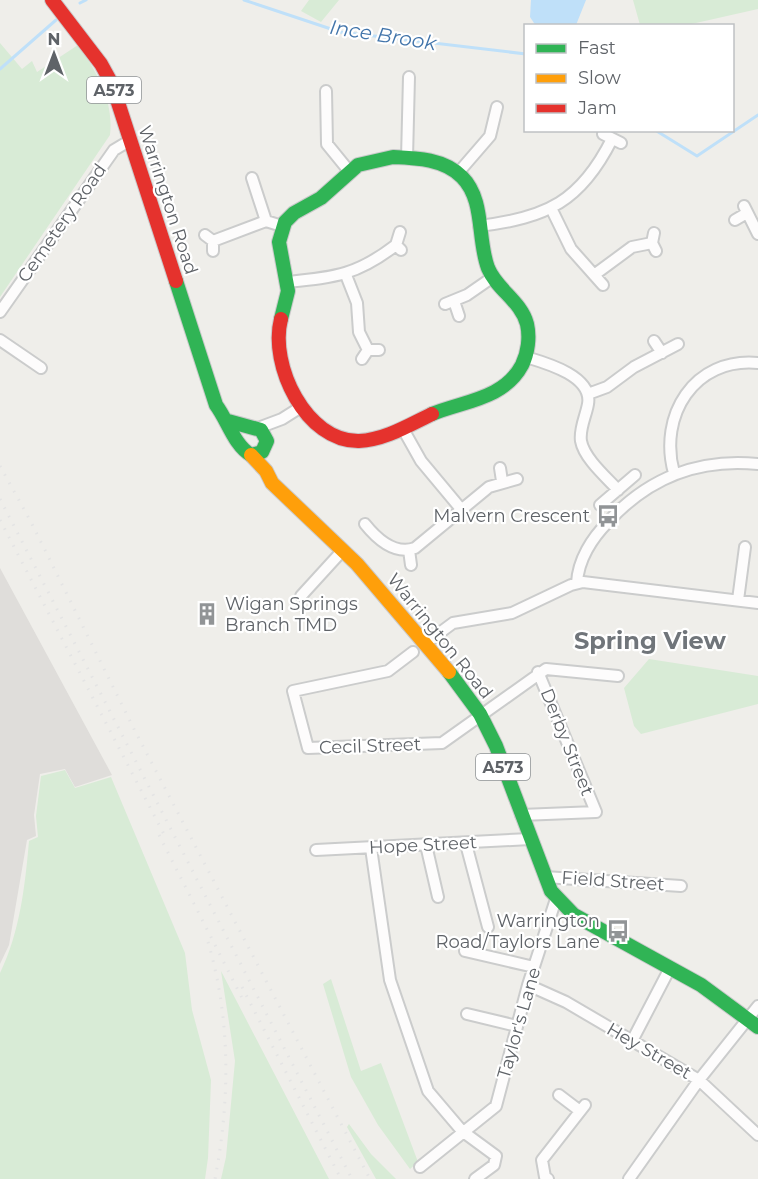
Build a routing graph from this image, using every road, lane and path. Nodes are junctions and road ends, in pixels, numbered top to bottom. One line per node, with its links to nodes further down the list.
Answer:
1 (52, 0): 6 (main road, Warrington Road / A573)
2 (409, 77): 7 (street)
3 (326, 91): 8 (street)
4 (496, 107): 9 (street)
5 (612, 139): 11 (street)
6 (129, 141): 25 (street, Cemetery Road); 38 (main road, Warrington Road / A573)
7 (407, 158): 8 (main road); 9 (main road)
8 (349, 171): 14 (main road)
9 (458, 173): 15 (main road)
10 (252, 178): 13 (street)
11 (550, 208): 15 (street); 21 (street)
12 (735, 219): 17 (street)
13 (266, 221): 14 (street); 18 (street)
14 (282, 226): 23 (main road)
15 (479, 226): 22 (main road)
16 (400, 232): 20 (street)
17 (758, 234)
18 (211, 242)
19 (654, 242): 21 (street)
20 (346, 275): 23 (street); 30 (street)
21 (594, 275): 24 (street)
22 (493, 277): 26 (street); 32 (main road)
23 (288, 282): 36 (main road)
24 (603, 285)
25 (0, 312)
26 (459, 315)
27 (0, 340): 34 (street)
28 (654, 341): 31 (street)
29 (678, 344): 31 (street)
30 (369, 353)
31 (662, 353): 35 (street)
32 (526, 357): 35 (street); 40 (main road)
33 (758, 363): 47 (street)
34 (41, 368)
35 (588, 394): 51 (street)
36 (301, 407): 37 (street); 40 (main road)
37 (282, 419): 39 (street); 42 (street)
38 (228, 421): 39 (main road); 41 (main road, Warrington Road / A573)
39 (254, 428): 41 (main road); 42 (main road)
40 (403, 429): 53 (street)
41 (239, 441): 43 (main road, A573)
42 (266, 445): 43 (main road); 46 (main road)
43 (251, 455): 46 (main road, Warrington Road / A573)
44 (758, 464): 47 (street)
45 (500, 468): 50 (street)
46 (266, 471): 56 (main road, Warrington Road / A573)
47 (674, 473): 59 (street)
48 (635, 475): 51 (street)
49 (516, 479): 50 (street)
50 (502, 481): 53 (street)
51 (618, 490): 52 (street)
52 (600, 505)
53 (461, 509): 57 (street)
54 (365, 524): 57 (street)
55 (745, 546): 61 (street)
56 (343, 550): 60 (street); 63 (main road, Warrington Road / A573)
57 (409, 550): 58 (street)
58 (411, 565)
59 (577, 583): 61 (street); 63 (street)
60 (301, 596)
61 (738, 600): 62 (street)
62 (758, 603)
63 (426, 642): 67 (main road, Warrington Road / A573)
64 (407, 653): 67 (street, Cecil Street)
65 (538, 672): 66 (street); 67 (street); 68 (street, Derby Street)
66 (618, 676)
67 (480, 714): 68 (main road, Warrington Road / A573)
68 (521, 815): 69 (main road, Warrington Road / A573)
69 (530, 839): 70 (street, Hope Street); 74 (main road, Warrington Road / A573)
70 (466, 844): 71 (street, Hope Street); 78 (street)
71 (426, 845): 72 (street, Hope Street); 76 (street)
72 (371, 848): 73 (street, Hope Street); 90 (street)
73 (316, 850)
74 (545, 877): 75 (street, Field Street); 77 (main road, Warrington Road / A573)
75 (681, 886)
76 (438, 897)
77 (556, 899): 80 (street, Taylor's Lane); 81 (main road, Warrington Road / A573)
78 (488, 927)
79 (465, 951): 80 (street)
80 (534, 967): 82 (street, Taylor's Lane)
81 (670, 968): 85 (main road, Warrington Road / A573); 87 (street)
82 (528, 985): 86 (street, Taylor's Lane); 87 (street, Hey Street)
83 (758, 1006): 85 (street)
84 (467, 1014): 86 (street)
85 (753, 1023): 88 (street)
86 (518, 1026): 90 (street, Taylor's Lane)
87 (632, 1041): 88 (street, Hey Street)
88 (699, 1080): 91 (street, Hey Street); 93 (street)
89 (559, 1095): 95 (street)
90 (462, 1131): 92 (street, Taylor's Lane); 94 (street)
91 (758, 1135)
92 (420, 1167)
93 (633, 1178)
94 (475, 1179)
95 (548, 1179)

